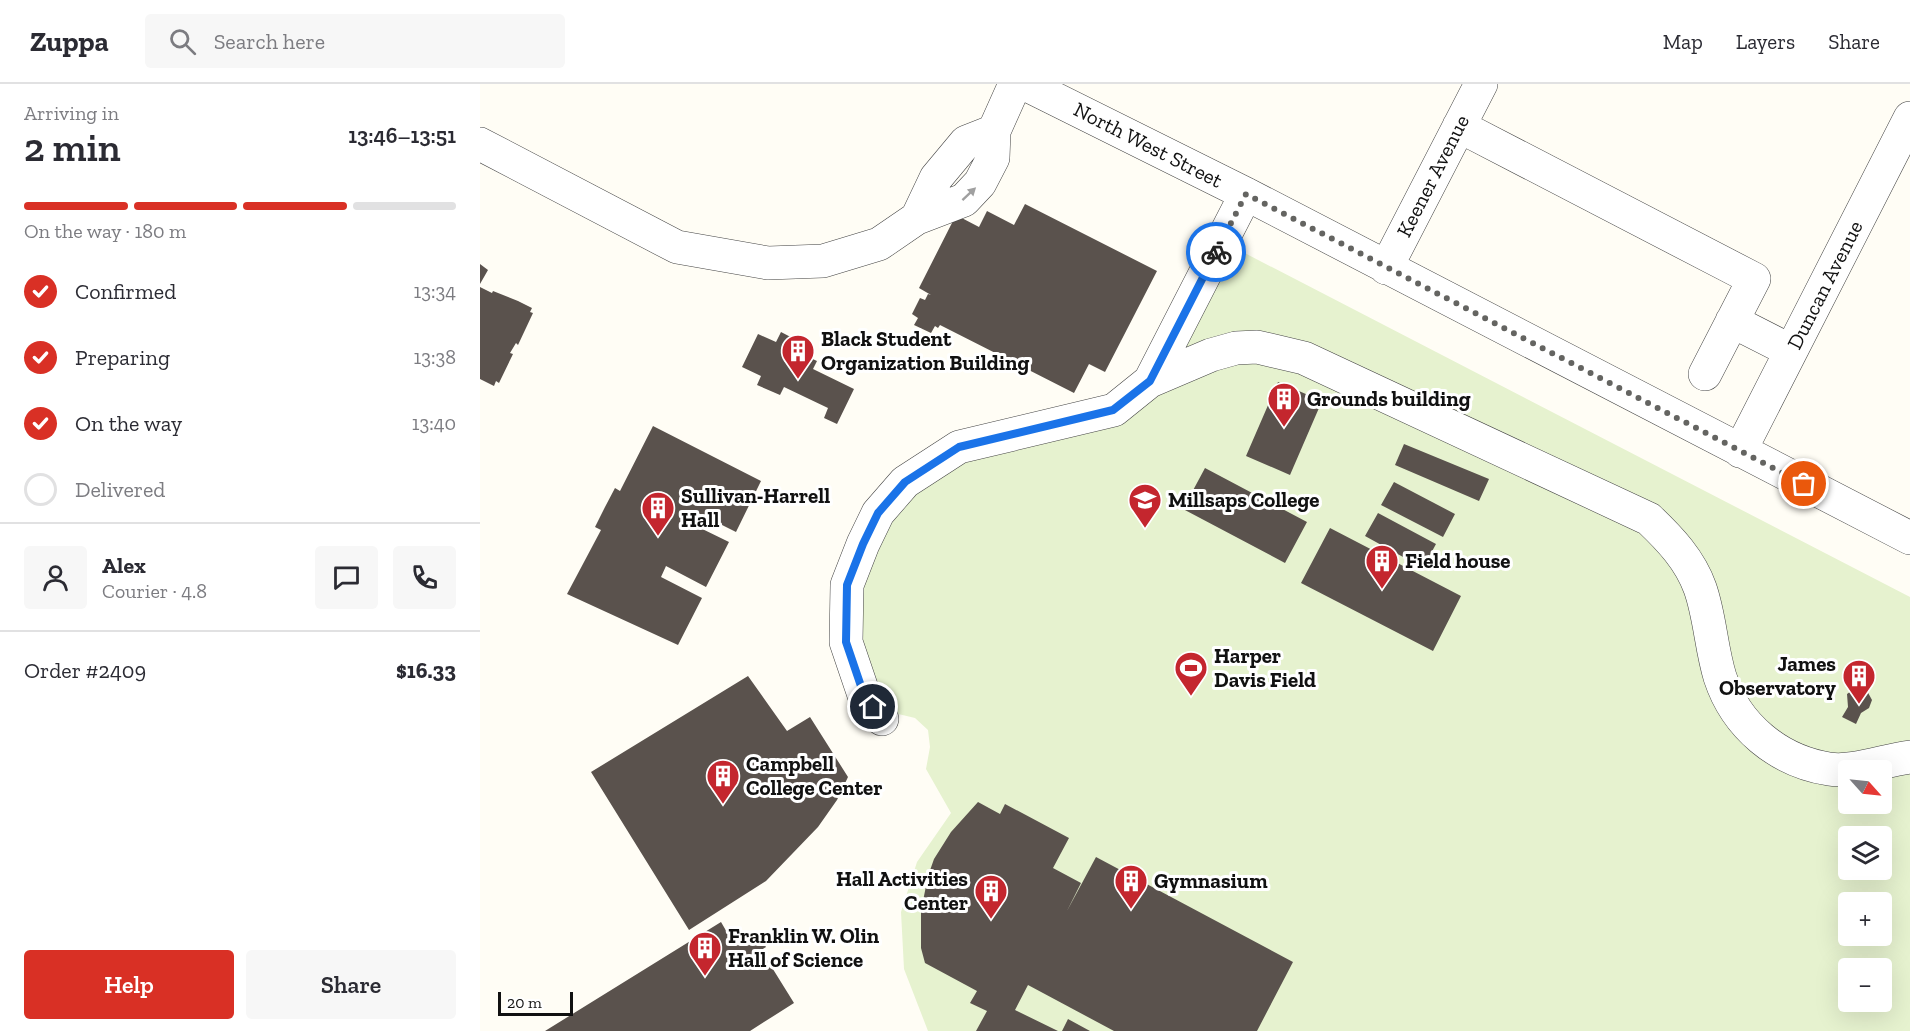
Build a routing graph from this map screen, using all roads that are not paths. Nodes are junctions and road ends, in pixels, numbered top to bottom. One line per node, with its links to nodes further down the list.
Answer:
1 (1016, 84): 6 (street)
2 (1025, 84): 7 (street, North West Street)
3 (1480, 84): 5 (street, Keener Avenue)
4 (1909, 122): 10 (street, Duncan Avenue)
5 (1459, 126): 8 (street, Keener Avenue); 9 (street)
6 (480, 144)
7 (1246, 194): 8 (street, North West Street); 12 (street)
8 (1386, 268): 13 (street, North West Street)
9 (1732, 321): 10 (street); 11 (street)
10 (1791, 351): 13 (street, Duncan Avenue)
11 (1705, 374)
12 (1150, 381): 15 (street); 16 (street)
13 (1740, 451): 14 (street, North West Street)
14 (1910, 538)
15 (882, 719)
16 (1910, 757)

